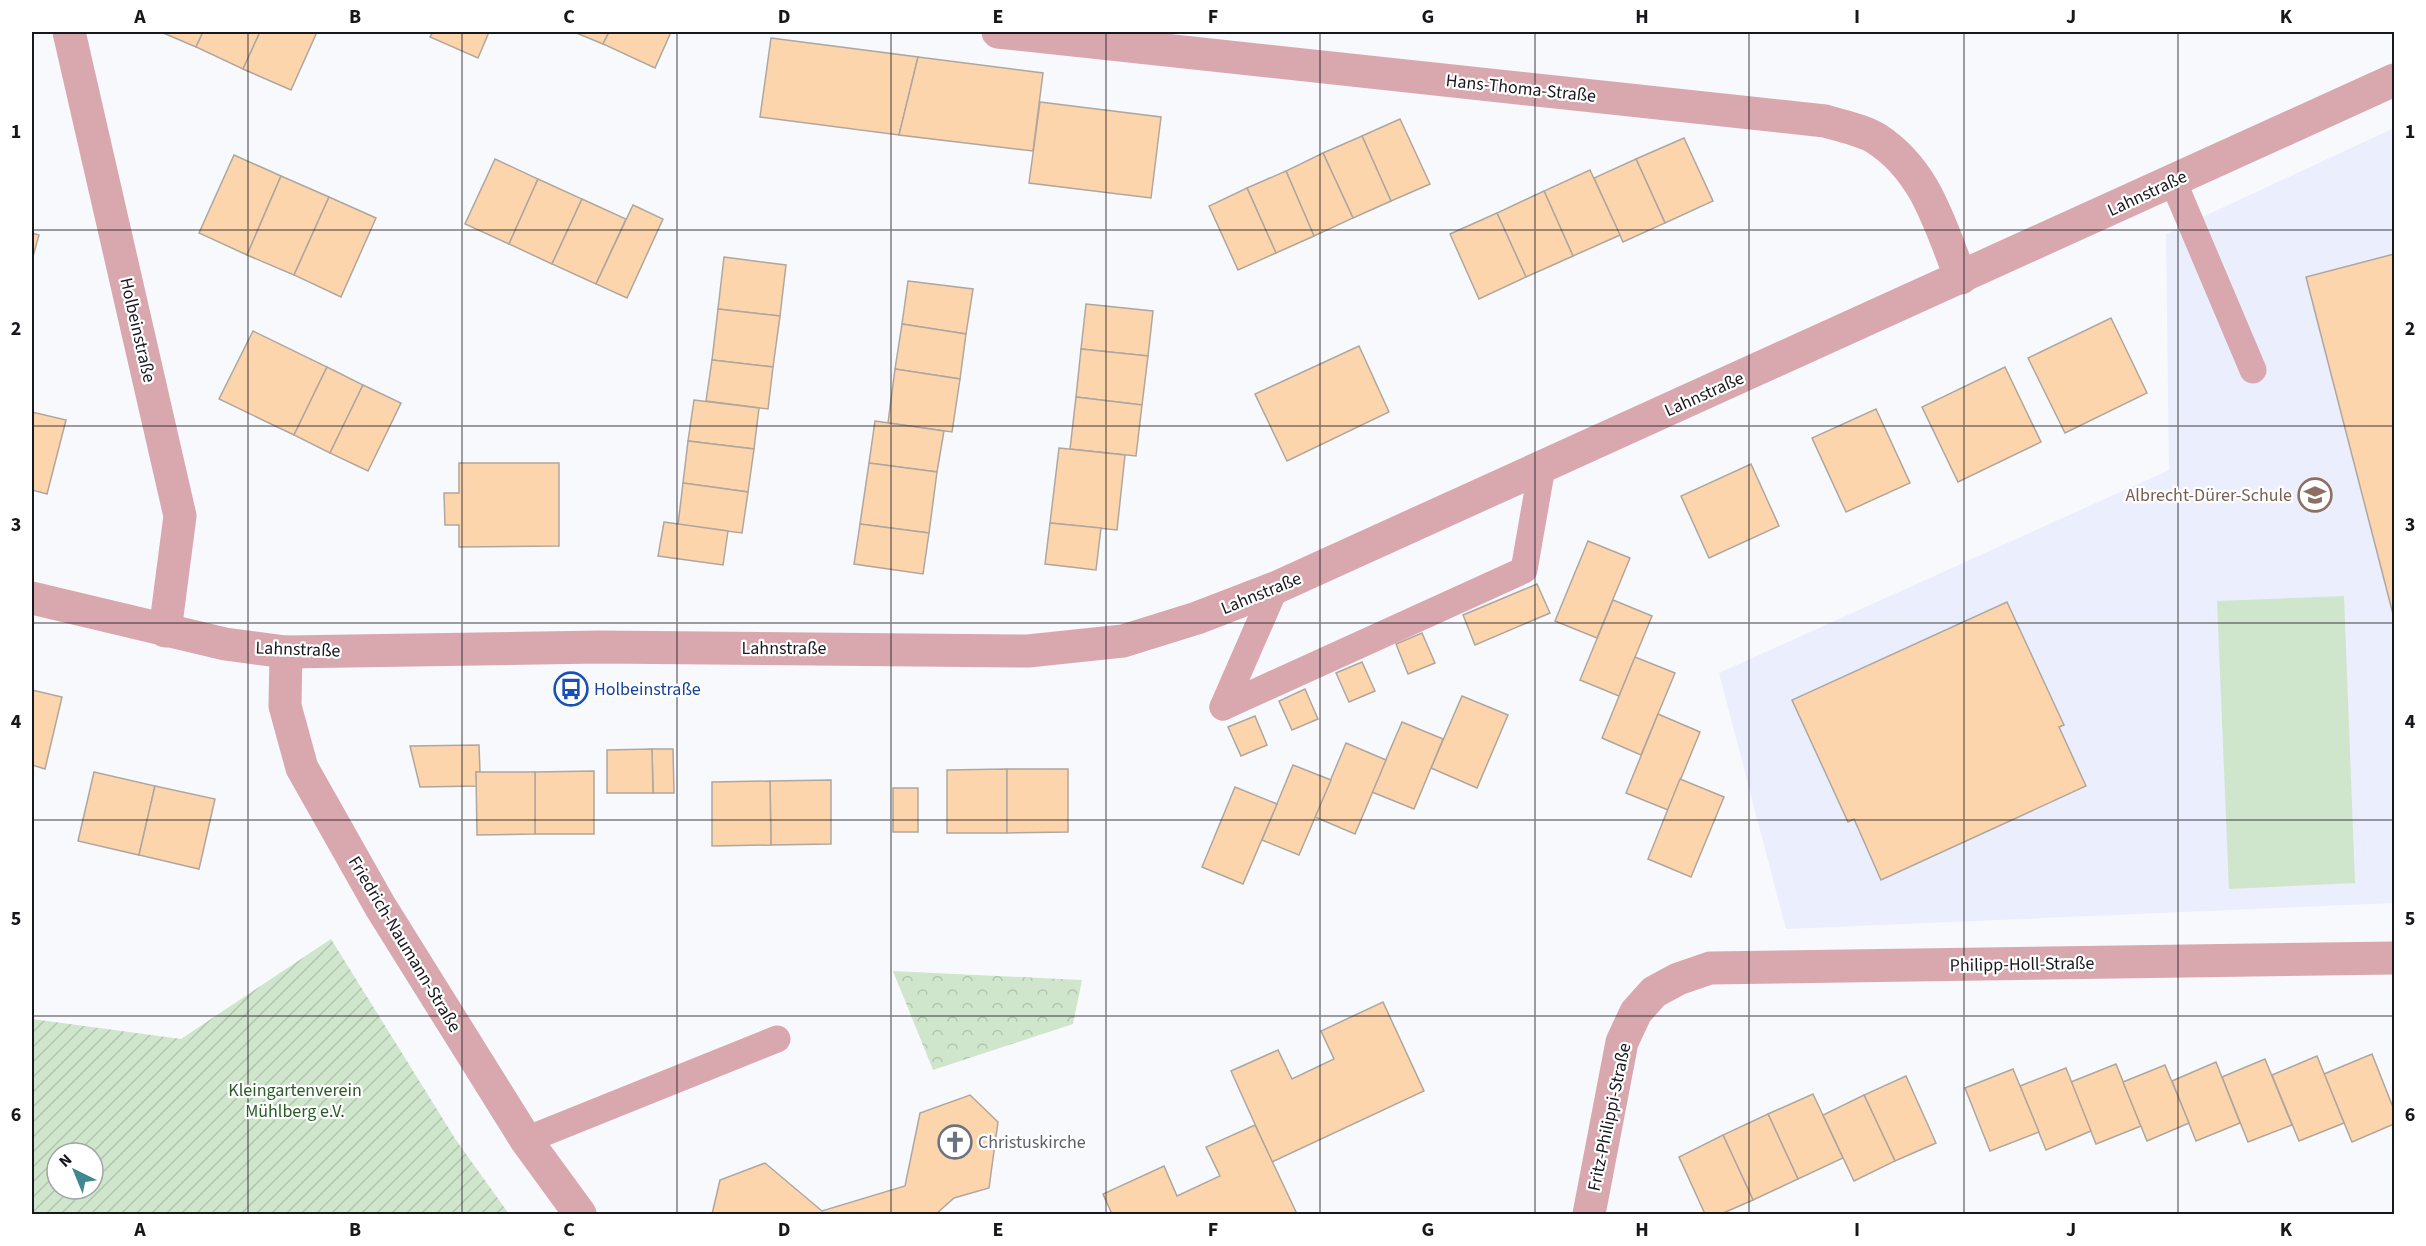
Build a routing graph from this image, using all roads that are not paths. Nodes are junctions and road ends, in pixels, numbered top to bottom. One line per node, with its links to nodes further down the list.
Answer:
1 (69, 32): 10 (street, Holbeinstraße)
2 (998, 32): 5 (street, Hans-Thoma-Straße)
3 (2394, 80): 4 (street, Lahnstraße)
4 (2173, 181): 5 (street, Lahnstraße); 6 (lane)
5 (1961, 278): 7 (street, Lahnstraße)
6 (2253, 370)
7 (1542, 467): 8 (street, Lahnstraße); 8 (lane)
8 (1275, 588): 11 (street, Lahnstraße)
9 (32, 598): 10 (street, Lahnstraße)
10 (165, 632): 11 (street, Lahnstraße)
11 (286, 652): 15 (street, Friedrich-Naumann-Straße)
12 (2394, 958): 13 (street, Philipp-Holl-Straße)
13 (1654, 992): 17 (street, Fritz-Philippi-Straße)
14 (777, 1039): 15 (lane)
15 (526, 1140): 16 (street, Friedrich-Naumann-Straße)
16 (580, 1215)
17 (1589, 1215)

